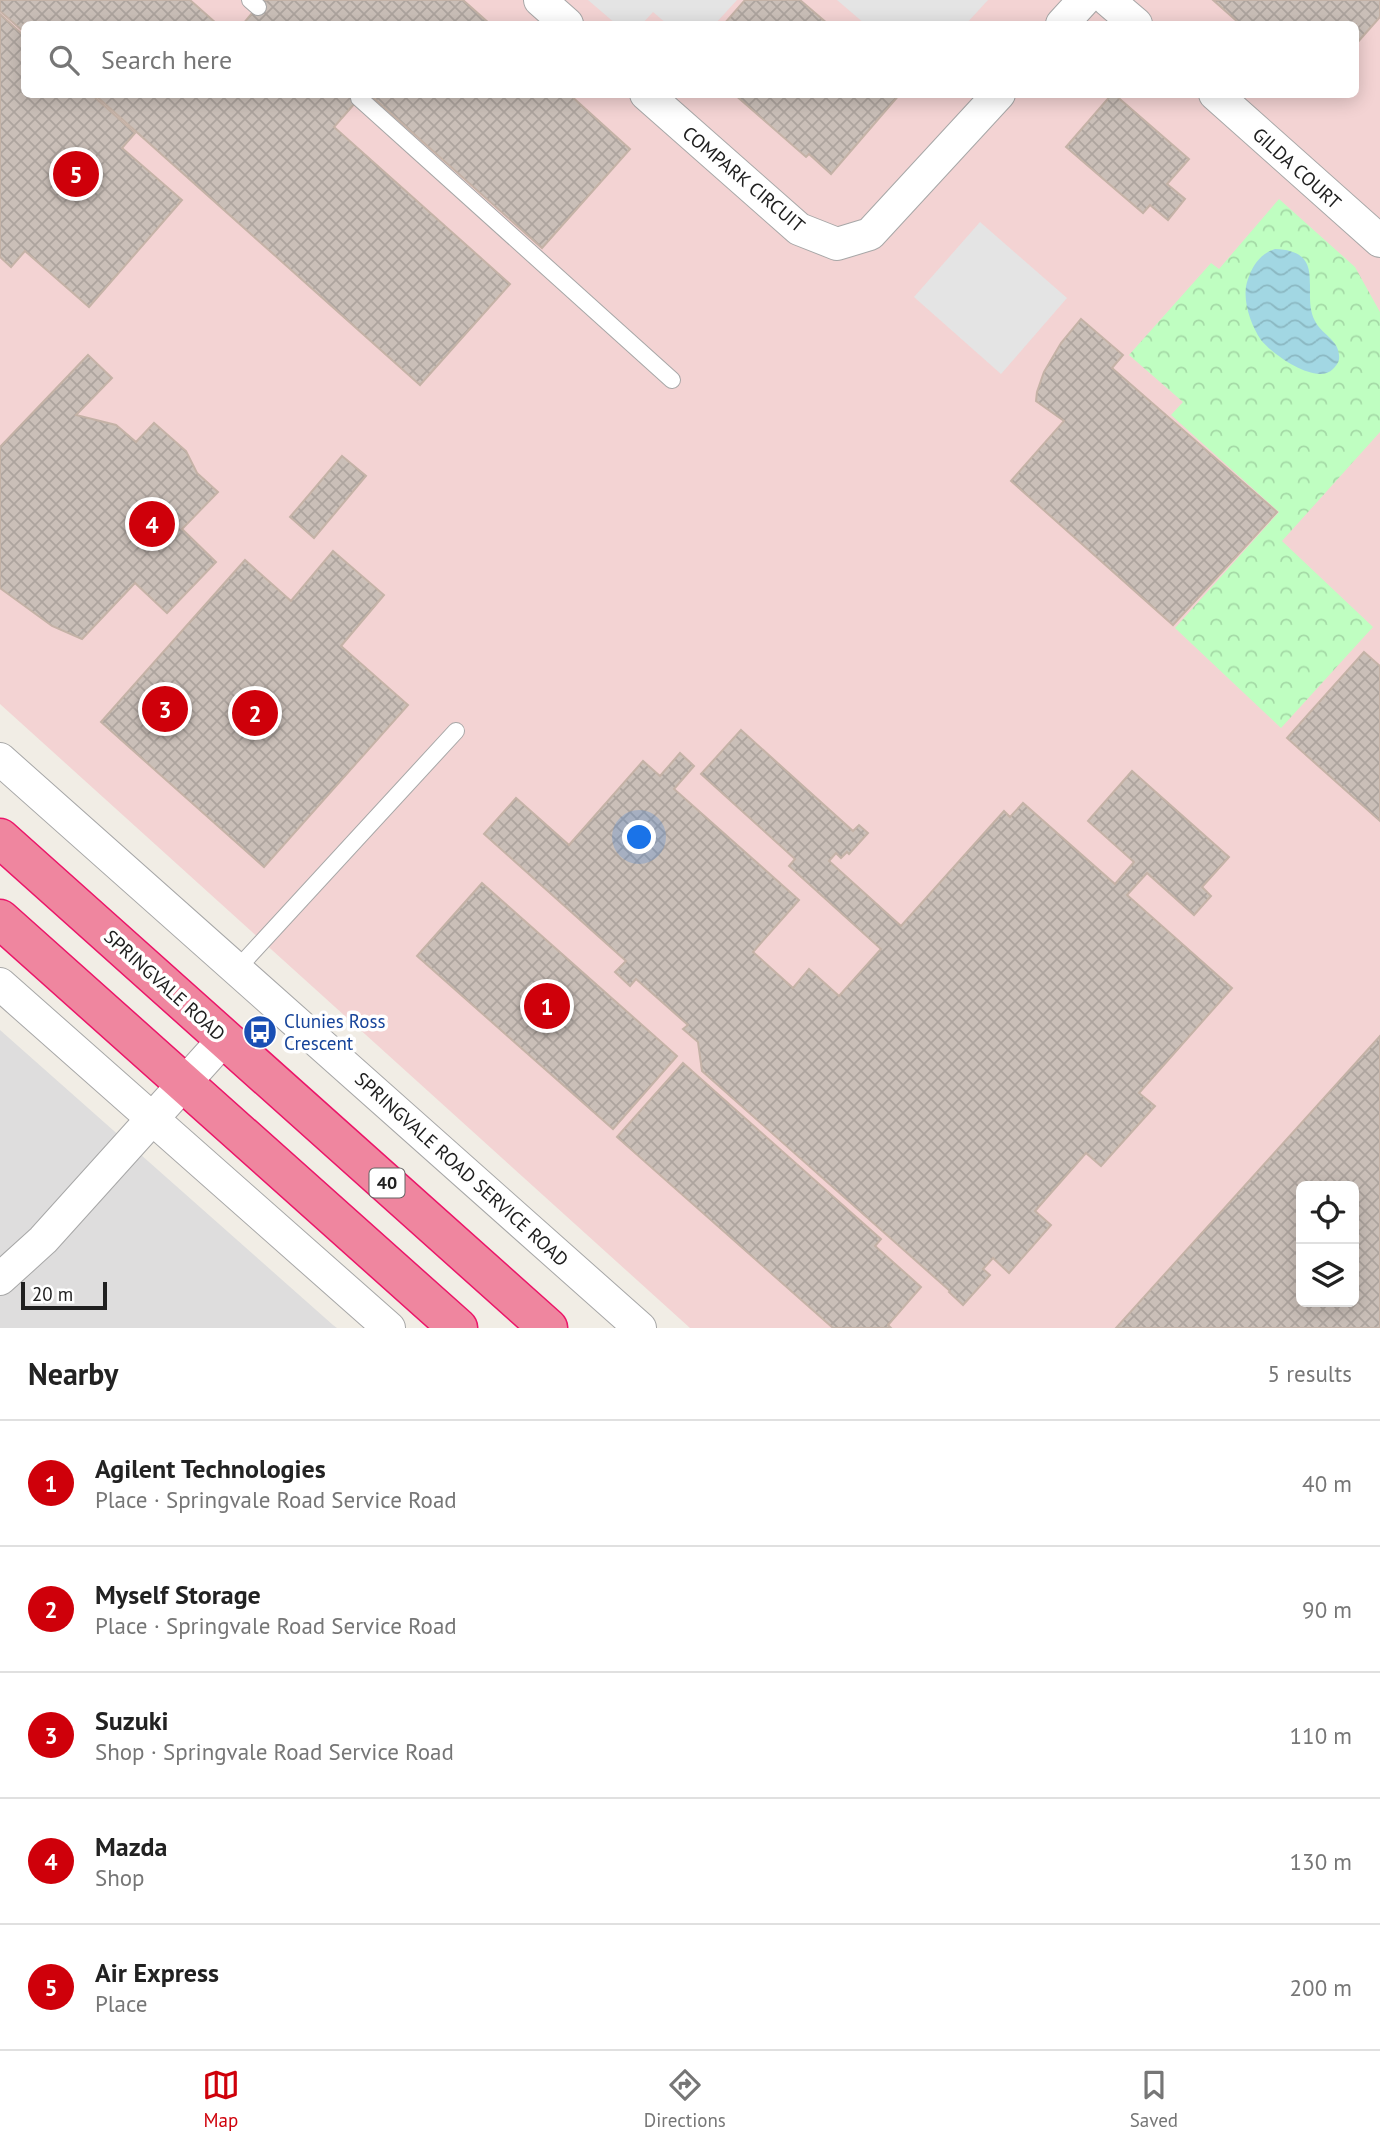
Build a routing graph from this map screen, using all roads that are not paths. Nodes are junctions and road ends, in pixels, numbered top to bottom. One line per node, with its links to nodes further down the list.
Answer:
1 (540, 0): 4 (street)
2 (1084, 0): 5 (street)
3 (1108, 0): 6 (street)
4 (564, 21)
5 (1065, 21)
6 (1132, 21)
7 (359, 98): 12 (lane)
8 (651, 98): 9 (street, COMPARK CIRCUIT)
9 (995, 98)
10 (1220, 98): 11 (street, GILDA COURT)
11 (1380, 240)
12 (672, 380)
13 (456, 731): 17 (lane)
14 (0, 759): 17 (street, SPRINGVALE ROAD SERVICE ROAD)
15 (0, 838): 19 (highway, SPRINGVALE ROAD / 40)
16 (0, 919): 20 (highway)
17 (237, 969): 26 (street, SPRINGVALE ROAD SERVICE ROAD)
18 (0, 984): 21 (street)
19 (225, 1038): 20 (street); 25 (highway, SPRINGVALE ROAD / 40)
20 (185, 1084): 21 (street); 24 (highway)
21 (154, 1119): 22 (street); 23 (street)
22 (0, 1279)
23 (389, 1328)
24 (458, 1328)
25 (548, 1328)
26 (640, 1328)

